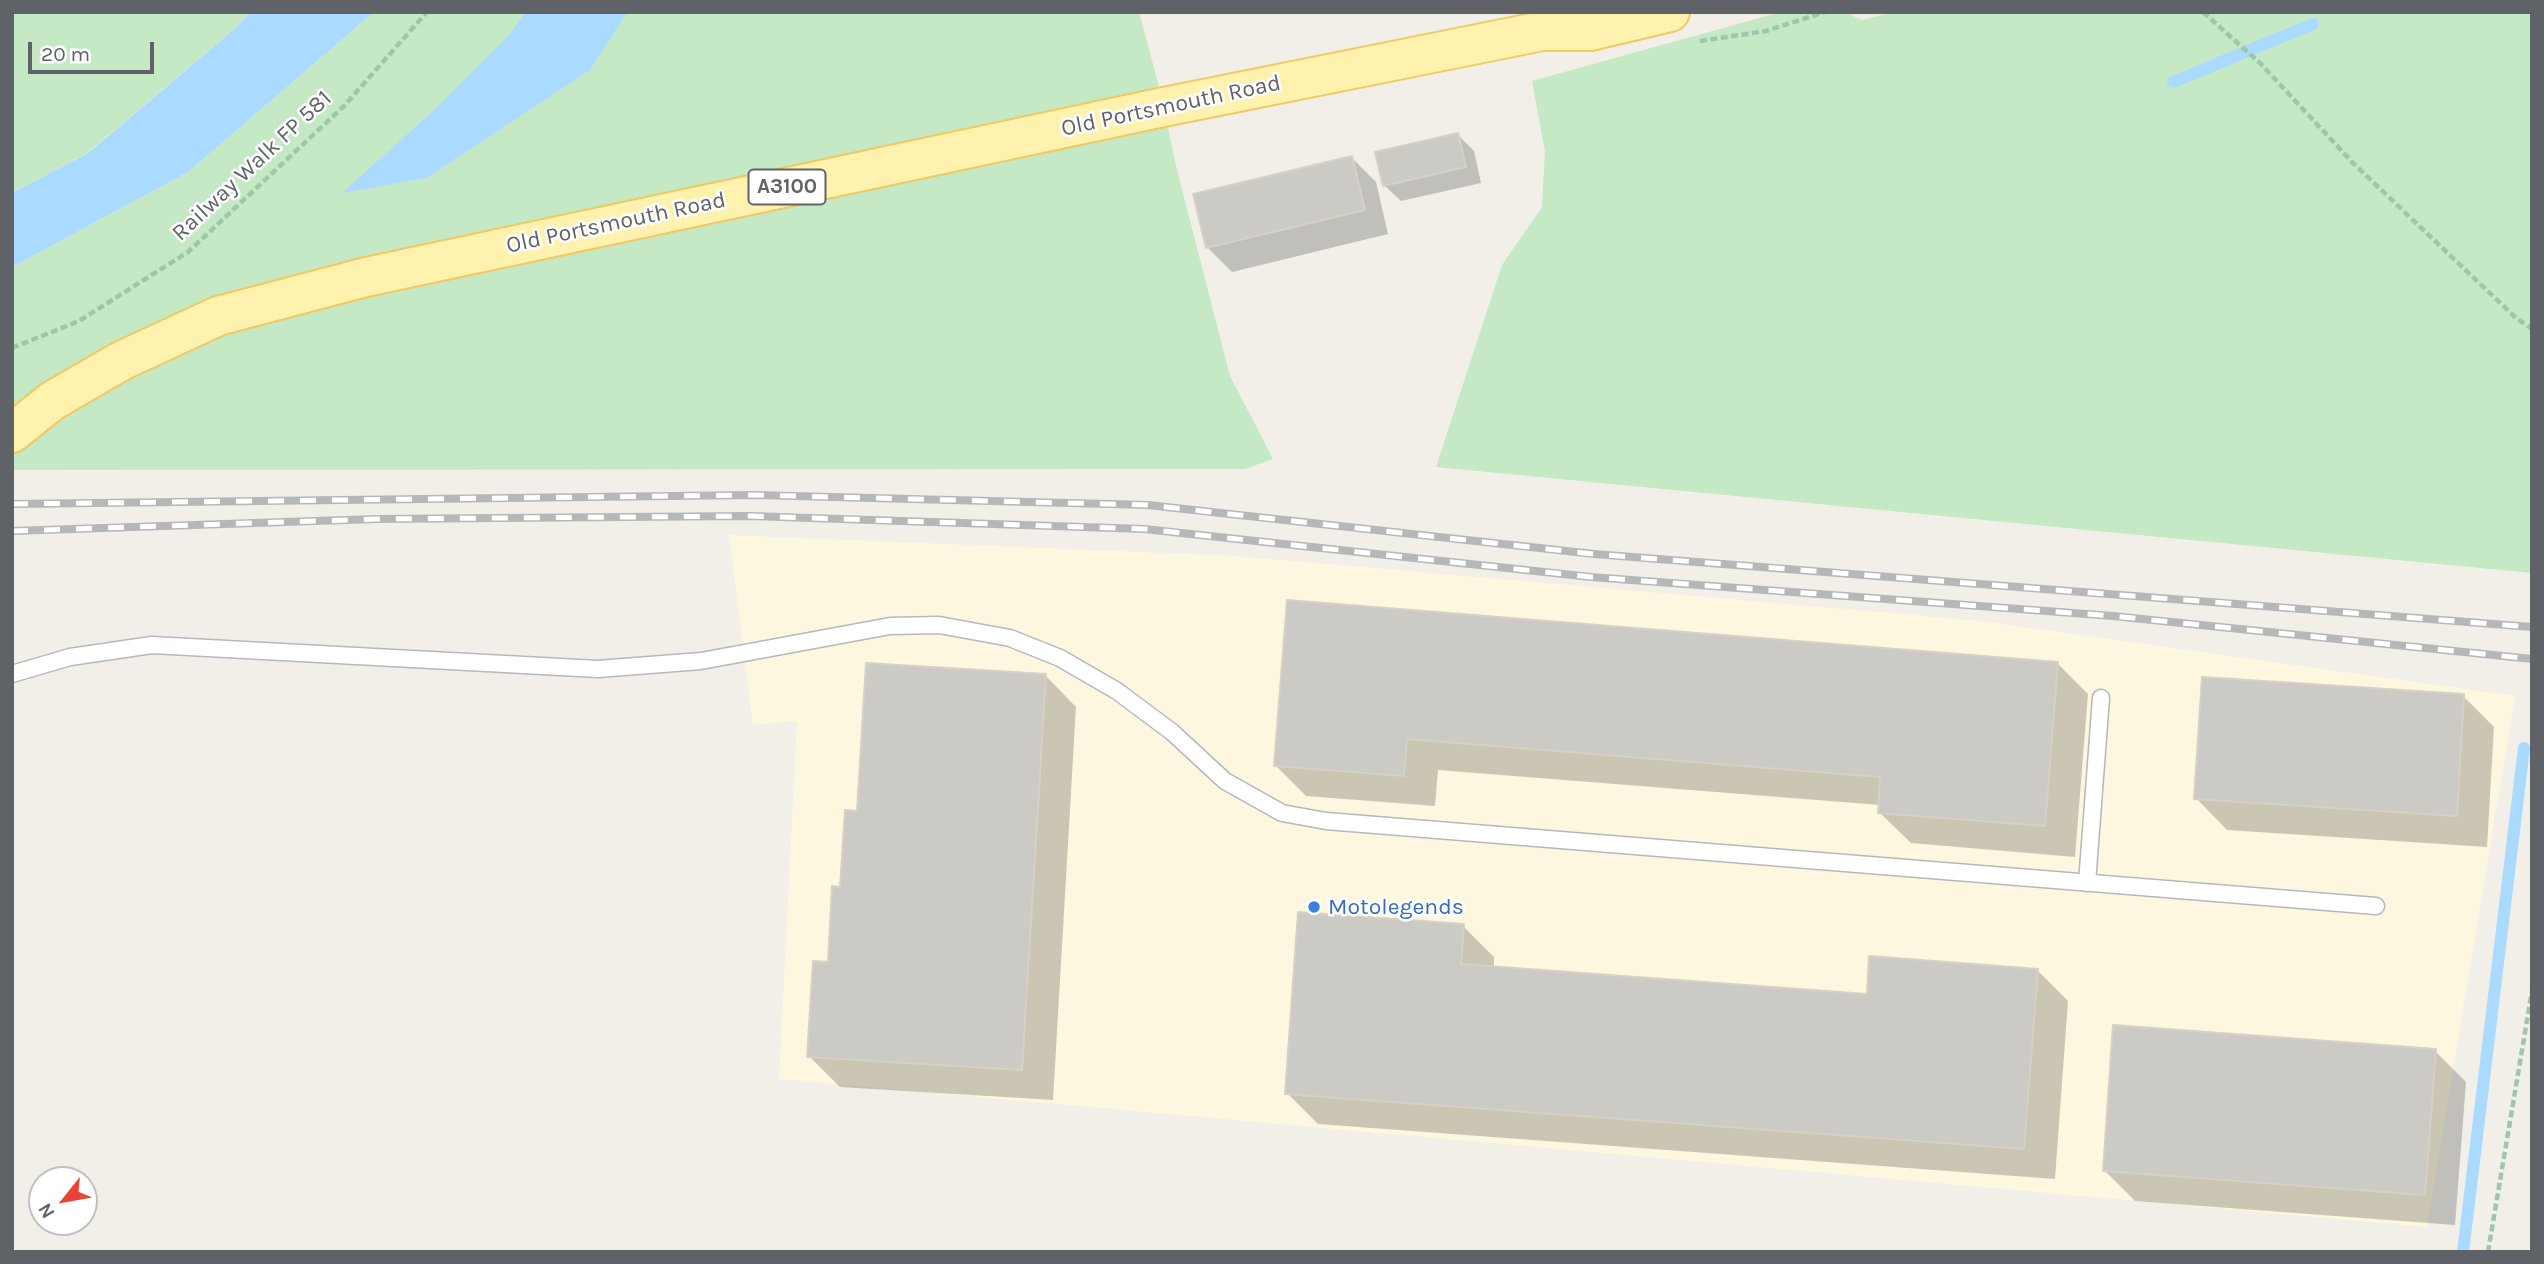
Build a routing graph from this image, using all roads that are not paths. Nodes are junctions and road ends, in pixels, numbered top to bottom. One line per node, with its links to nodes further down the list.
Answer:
1 (1670, 12): 2 (main road, Old Portsmouth Road)
2 (1558, 22): 3 (main road, Old Portsmouth Road / A3100)
3 (12, 433)
4 (12, 674): 6 (lane)
5 (2101, 698): 6 (lane)
6 (2087, 883): 7 (lane)
7 (2376, 906)

